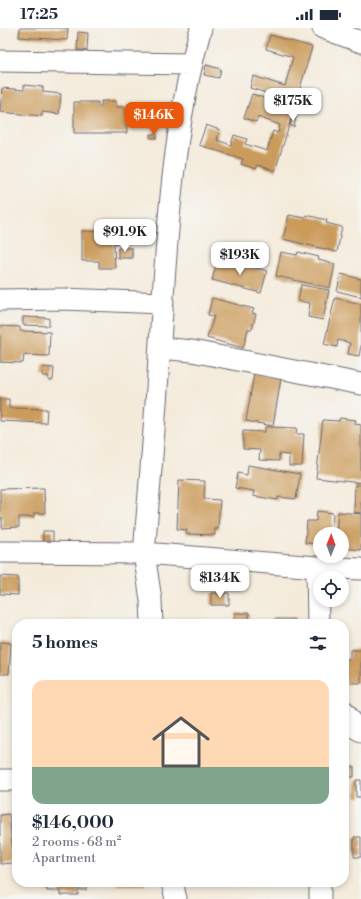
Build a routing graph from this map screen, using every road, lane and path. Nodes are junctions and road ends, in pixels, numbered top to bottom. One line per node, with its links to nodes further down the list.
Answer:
1 (201, 28): 5 (street)
2 (323, 28): 3 (street)
3 (361, 42)
4 (0, 60): 5 (street)
5 (190, 64): 7 (street)
6 (0, 300): 7 (street)
7 (162, 303): 8 (street)
8 (160, 348): 9 (street); 11 (street)
9 (361, 384)
10 (0, 552): 11 (street)
11 (144, 553): 12 (street); 14 (street)
12 (317, 567): 13 (street); 15 (street)
13 (361, 569)
14 (152, 619)
15 (318, 619)
16 (349, 718): 17 (street)
17 (361, 731)
18 (0, 780): 19 (street)
19 (12, 780)
20 (173, 887): 22 (street)
21 (320, 887): 23 (street)
22 (176, 899)
23 (320, 899)

